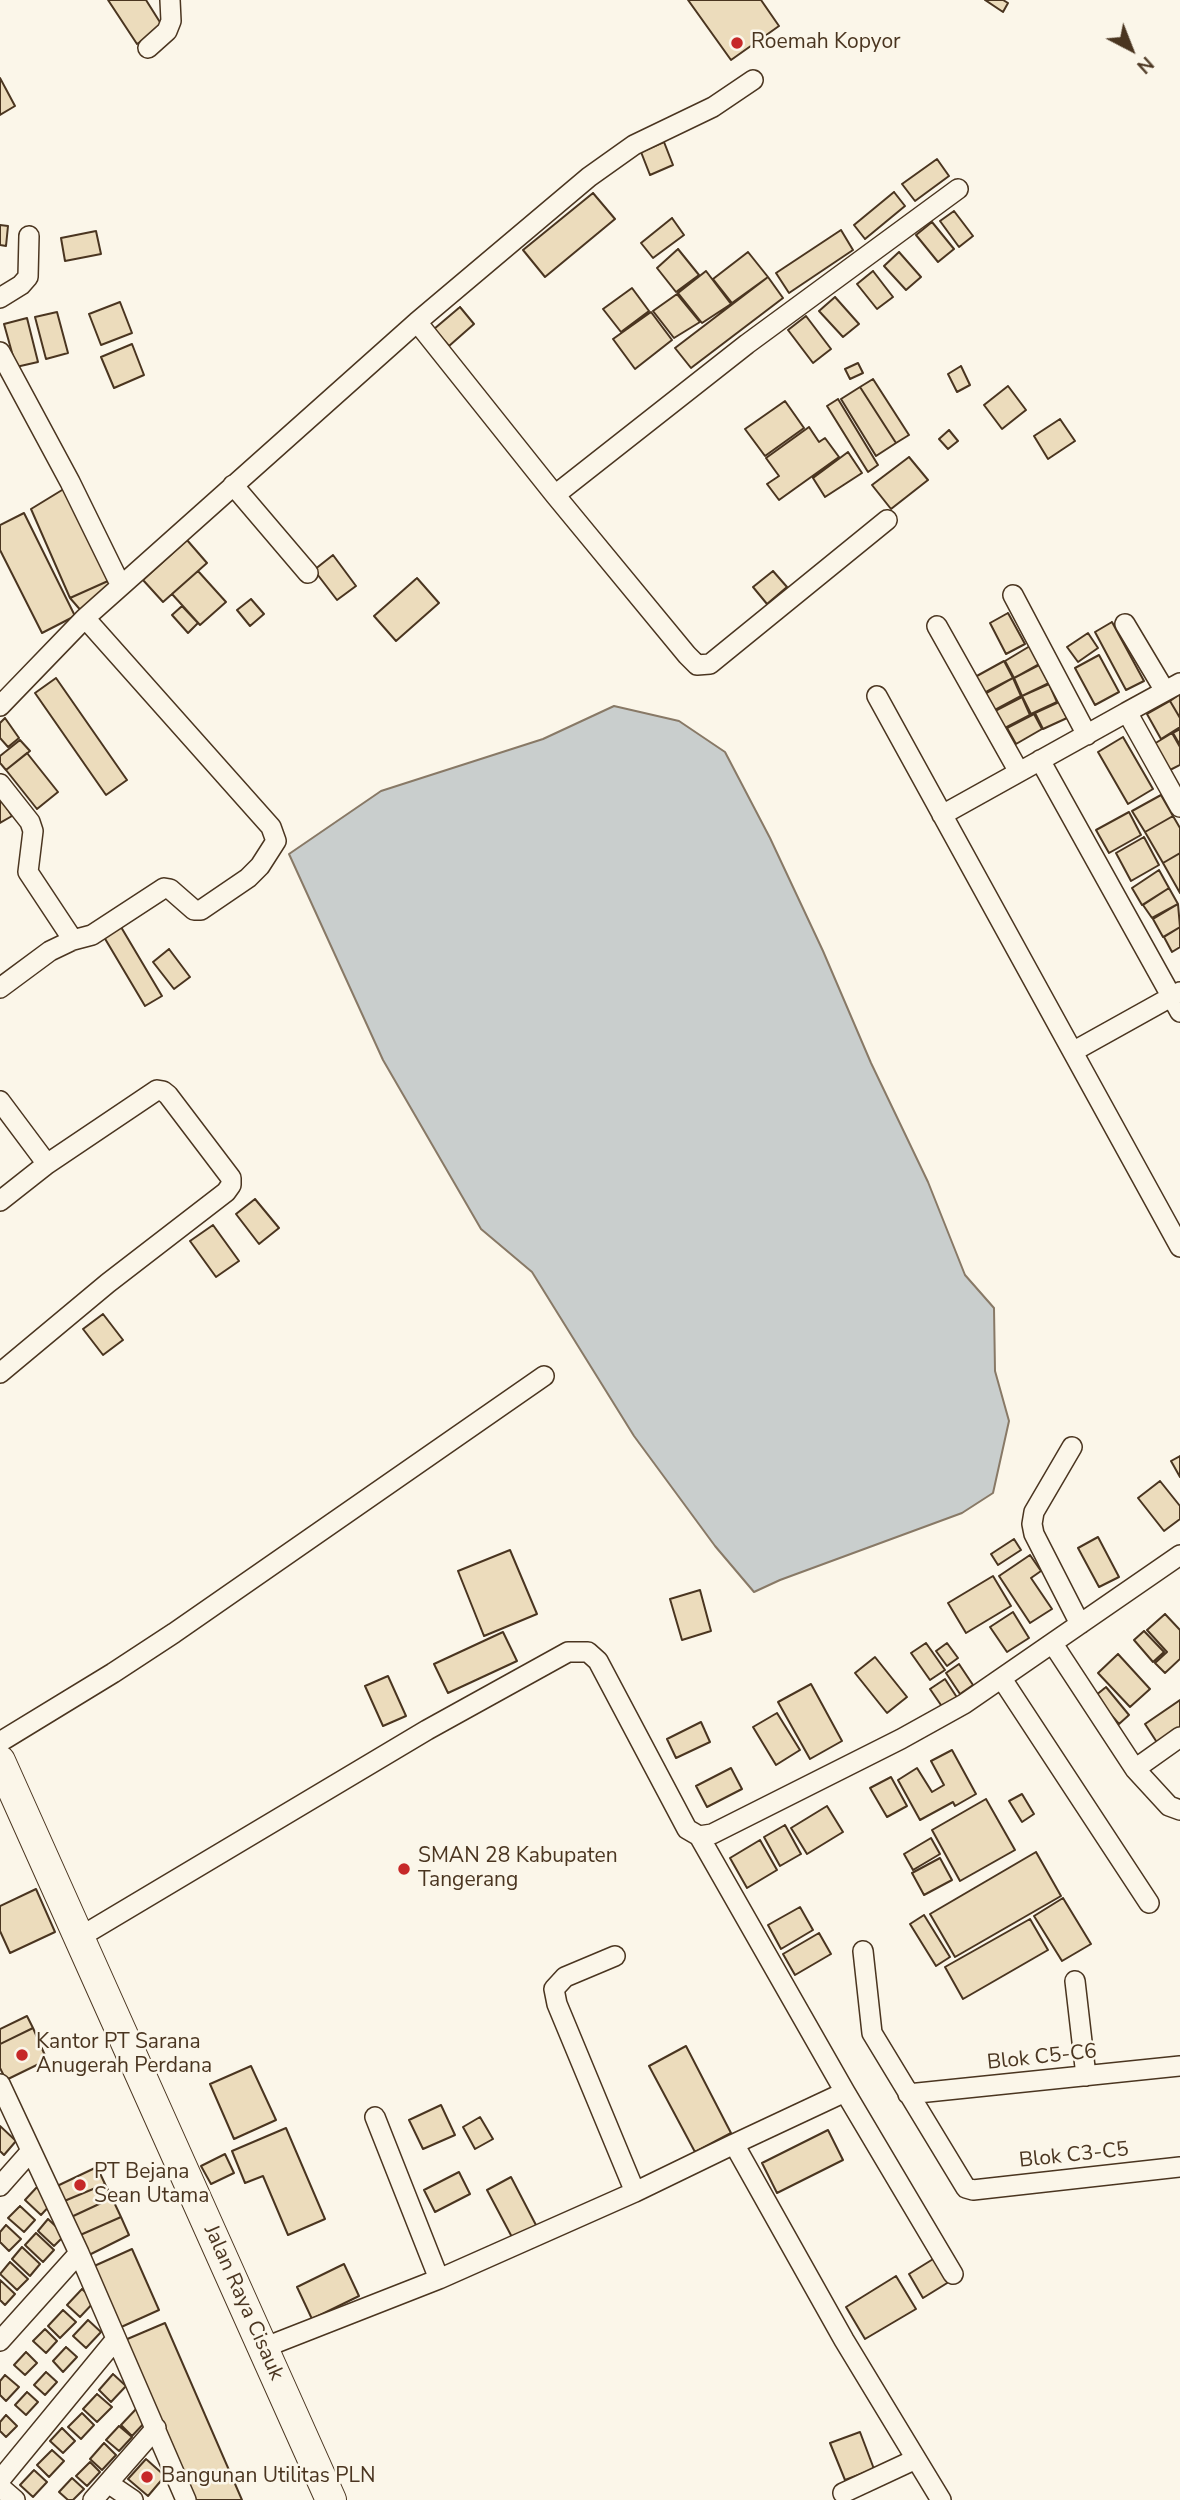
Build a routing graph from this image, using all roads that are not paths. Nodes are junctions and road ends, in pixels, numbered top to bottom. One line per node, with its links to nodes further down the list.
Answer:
1 (170, 0): 2 (street)
2 (148, 48)
3 (752, 80): 7 (street)
4 (958, 189): 10 (street)
5 (29, 236): 6 (street)
6 (0, 298)
7 (417, 321): 9 (street); 10 (street)
8 (0, 352): 13 (street)
9 (233, 485): 12 (street); 13 (street)
10 (555, 495): 11 (street)
11 (887, 520)
12 (308, 573)
13 (121, 586): 15 (street)
14 (1013, 595): 22 (street)
15 (85, 618): 20 (street); 29 (street)
16 (1125, 624): 18 (street)
17 (937, 626): 24 (street)
18 (1172, 687): 21 (street)
19 (877, 696): 28 (street)
20 (0, 706)
21 (1127, 712): 22 (street); 26 (street)
22 (1087, 734): 23 (street)
23 (1040, 760): 24 (street); 31 (street)
24 (1019, 772): 28 (street)
25 (0, 784): 29 (street)
26 (1175, 785): 27 (street)
27 (1180, 807)
28 (942, 815): 32 (street)
29 (74, 940): 30 (street)
30 (0, 988)
31 (1177, 1000): 32 (street)
32 (1074, 1051): 36 (street)
33 (0, 1101): 34 (street)
34 (47, 1164): 35 (street); 37 (street)
35 (0, 1201)
36 (1180, 1247)
37 (0, 1373)
38 (544, 1376): 45 (street)
39 (1072, 1447): 41 (street)
40 (1180, 1555): 41 (street)
41 (1080, 1624): 42 (street)
42 (1053, 1644): 43 (street); 47 (street)
43 (1002, 1679): 49 (street); 50 (street)
44 (1180, 1737): 47 (street)
45 (0, 1742)
46 (0, 1761): 51 (main road, Jalan Raya Cisauk)
47 (1135, 1769): 48 (street)
48 (1180, 1810)
49 (699, 1836): 51 (street); 58 (street)
50 (1149, 1903)
51 (80, 1937): 71 (main road, Jalan Raya Cisauk)
52 (863, 1951): 59 (street)
53 (615, 1956): 65 (street)
54 (1074, 1981): 56 (street)
55 (1180, 2066): 56 (street, Blok C5-C6)
56 (1086, 2076): 59 (street, Blok C5-C6)
57 (0, 2084): 62 (street)
58 (845, 2092): 61 (street); 67 (street)
59 (908, 2094): 63 (street, Blok C3-C5)
60 (375, 2117): 68 (street)
61 (734, 2144): 65 (street); 73 (street)
62 (31, 2151): 64 (street); 66 (street)
63 (1180, 2167)
64 (0, 2186)
65 (635, 2192): 68 (street)
66 (79, 2253): 69 (street); 70 (street)
67 (953, 2274)
68 (439, 2279): 71 (street)
69 (116, 2339): 72 (street); 74 (street)
70 (0, 2341)
71 (263, 2348): 82 (main road, Jalan Raya Cisauk)
72 (156, 2428): 75 (street); 81 (street)
73 (916, 2459): 77 (street); 83 (street)
74 (0, 2480)
75 (108, 2483): 79 (street); 80 (street)
76 (0, 2487): 78 (street)
77 (843, 2493)
78 (15, 2500)
79 (93, 2500)
80 (133, 2500)
81 (186, 2500)
82 (331, 2500)
83 (941, 2500)

